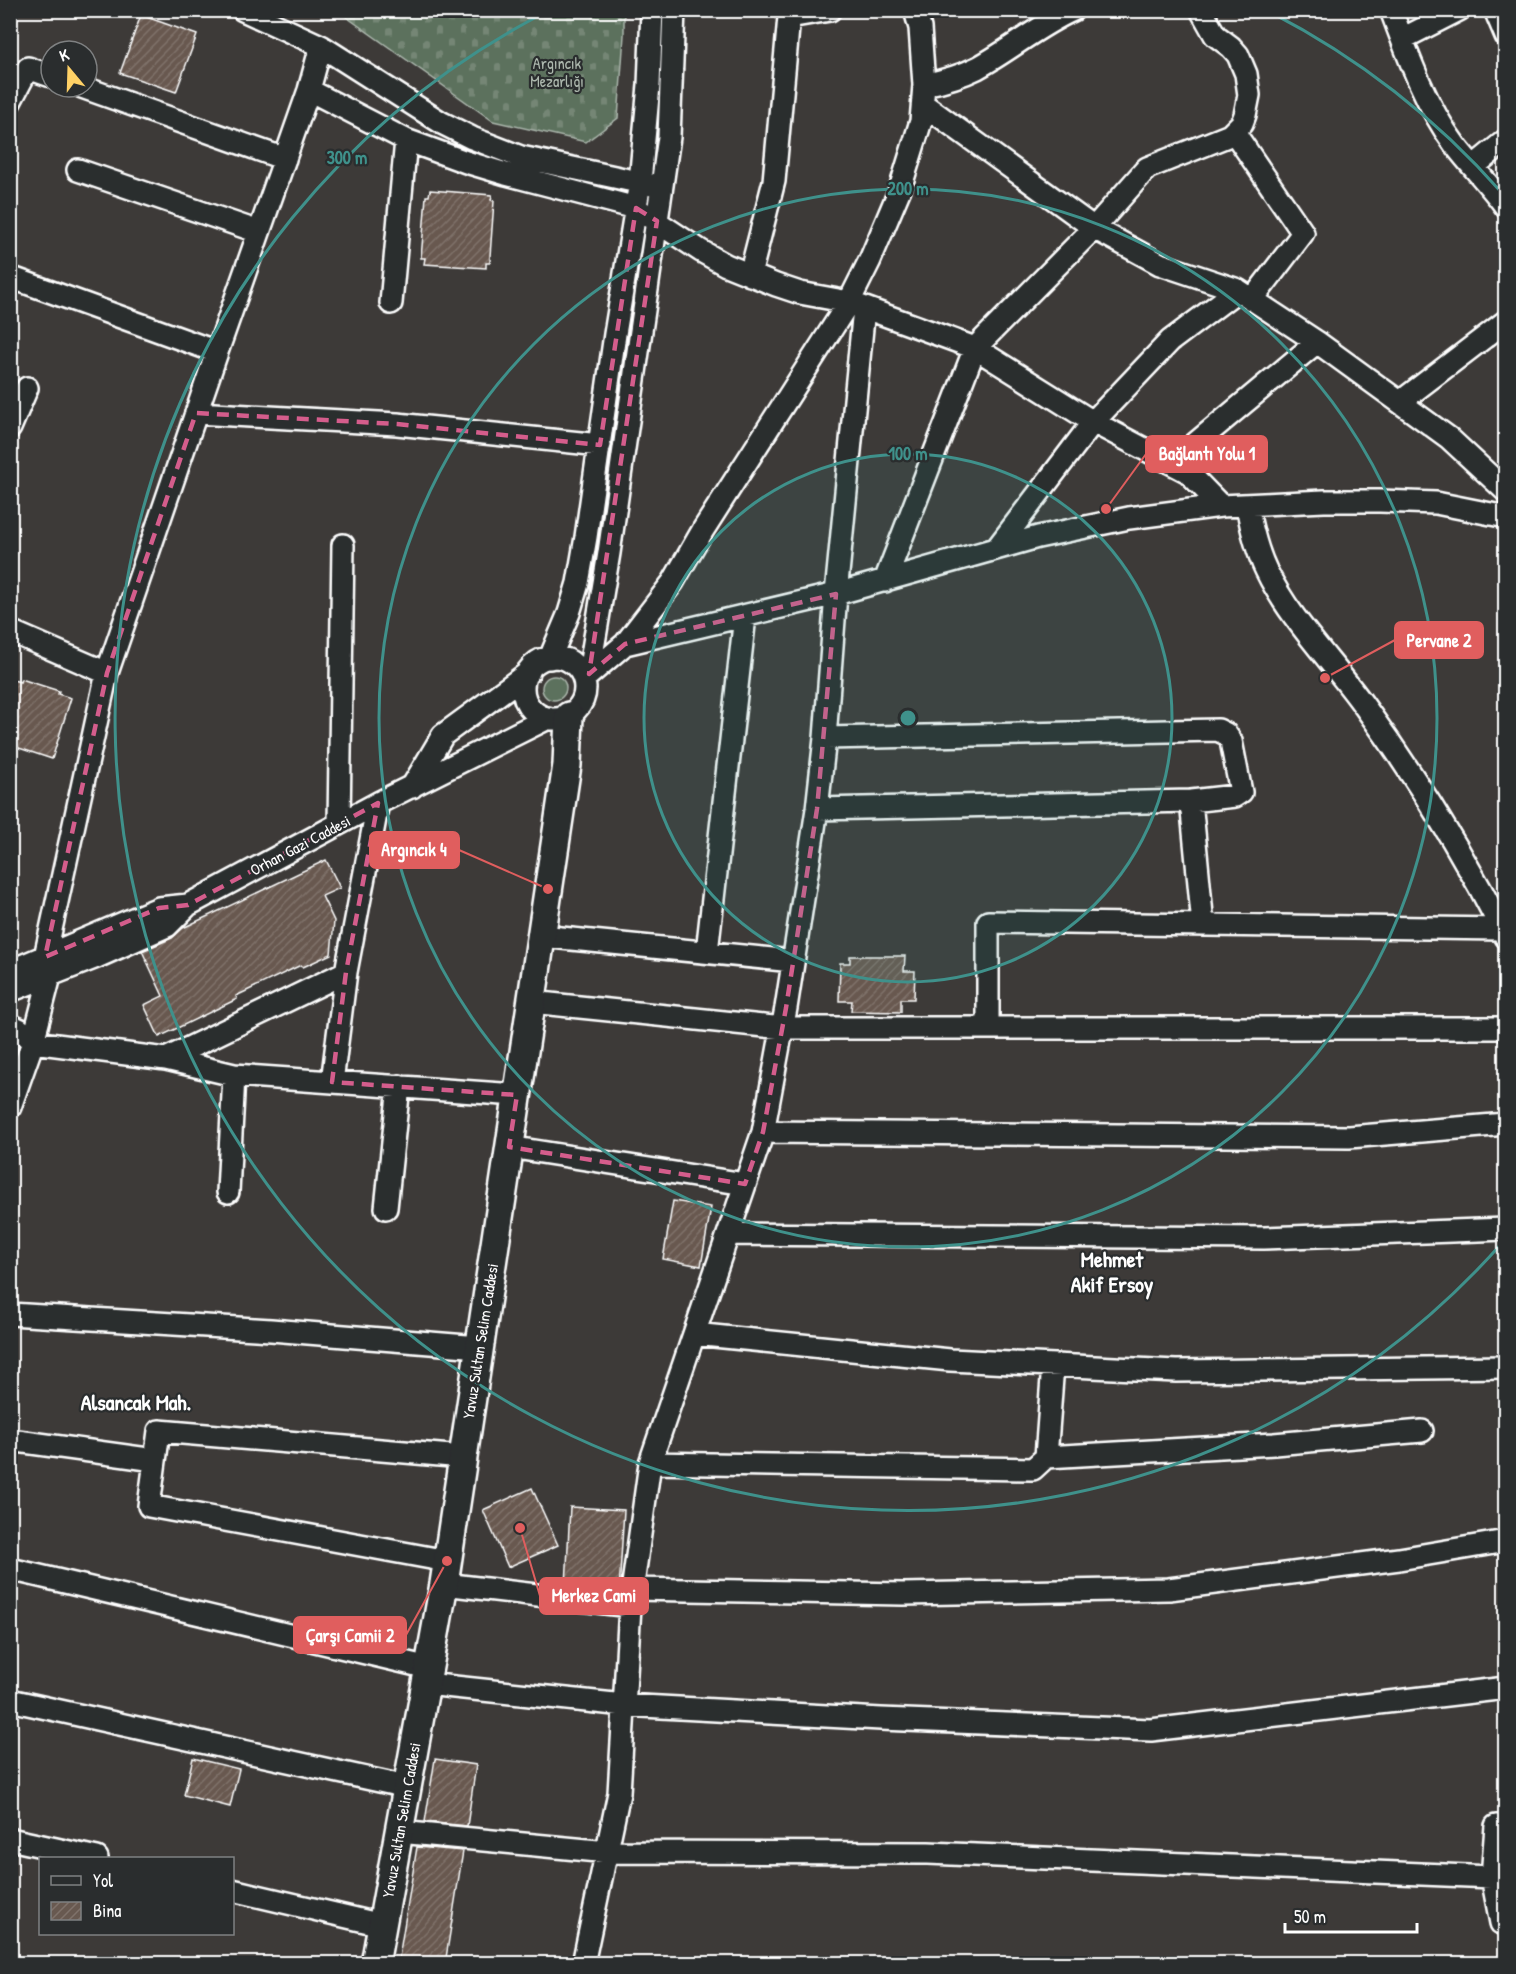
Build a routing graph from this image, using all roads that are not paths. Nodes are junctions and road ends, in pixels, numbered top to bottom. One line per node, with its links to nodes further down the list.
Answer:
1 (243, 10): 12 (street)
2 (652, 10): 28 (street)
3 (674, 10): 29 (street)
4 (830, 10): 11 (street)
5 (915, 10): 20 (street)
6 (1073, 10): 20 (street)
7 (1201, 10): 22 (street)
8 (1391, 10): 14 (street)
9 (1459, 10): 14 (street)
10 (1495, 10): 13 (street)
11 (789, 14): 35 (street)
12 (275, 17): 15 (street)
13 (1506, 36)
14 (1402, 39): 26 (street)
15 (321, 46): 18 (street); 28 (street)
16 (19, 63): 17 (street); 21 (street)
17 (39, 71)
18 (309, 90): 23 (street); 25 (street)
19 (99, 93): 25 (street)
20 (924, 94): 33 (street); 39 (street)
21 (10, 102)
22 (1234, 132): 33 (street); 37 (street)
23 (406, 140): 31 (street); 38 (street)
24 (1506, 140): 26 (street)
25 (285, 159): 34 (street)
26 (1473, 167): 30 (street)
27 (78, 170): 34 (street)
28 (640, 182): 29 (street); 31 (street)
29 (662, 188): 32 (street)
30 (1506, 207)
31 (636, 208): 32 (street); 49 (street)
32 (657, 221): 35 (street); 65 (street)
33 (1094, 228): 37 (street); 42 (street)
34 (259, 232): 43 (street)
35 (750, 275): 39 (street)
36 (10, 277): 43 (street)
37 (1245, 295): 41 (street); 47 (street)
38 (391, 303)
39 (856, 305): 42 (street); 58 (street); 61 (street)
40 (1506, 321): 45 (street)
41 (1317, 342): 45 (street); 50 (street)
42 (975, 348): 47 (street); 57 (street)
43 (217, 352): 46 (street)
44 (27, 388): 48 (street)
45 (1400, 402): 51 (street)
46 (196, 413): 49 (street); 64 (street)
47 (1093, 422): 50 (street); 56 (street)
48 (10, 428)
49 (600, 445): 62 (street)
50 (1172, 464): 53 (street)
51 (1506, 491)
52 (1247, 505): 53 (street); 54 (street); 74 (street)
53 (1221, 506): 56 (street)
54 (1506, 517)
55 (343, 545): 72 (street)
56 (997, 548): 57 (street)
57 (885, 581): 58 (street)
58 (836, 594): 59 (street); 67 (street)
59 (745, 616): 61 (street); 76 (street)
60 (10, 632): 64 (street)
61 (625, 644): 65 (street)
62 (550, 658): 63 (street); 65 (street)
63 (528, 672): 66 (street); 68 (street)
64 (107, 673): 78 (street)
65 (583, 677): 66 (street)
66 (558, 717): 68 (street, Orhan Gazi Caddesi); 75 (main road, Yavuz Sultan Selim Caddesi)
67 (825, 738): 69 (street); 71 (street)
68 (412, 787): 70 (street, Orhan Gazi Caddesi)
69 (1191, 801): 71 (street); 73 (street)
70 (378, 803): 72 (street, Orhan Gazi Caddesi); 80 (street)
71 (817, 808): 77 (street)
72 (339, 824): 78 (street, Orhan Gazi Caddesi)
73 (1203, 925): 74 (street); 85 (street)
74 (1504, 933)
75 (541, 936): 76 (street); 82 (main road, Yavuz Sultan Selim Caddesi)
76 (707, 952): 77 (street)
77 (793, 961): 84 (street)
78 (47, 966): 79 (street, Orhan Gazi Caddesi); 81 (street, Orhan Gazi Caddesi); 87 (street)
79 (10, 971)
80 (346, 972): 88 (street); 90 (street)
81 (10, 991)
82 (531, 1002): 84 (street); 92 (main road, Yavuz Sultan Selim Caddesi)
83 (10, 1025): 87 (street)
84 (783, 1028): 85 (street); 95 (street)
85 (988, 1028): 86 (street)
86 (1506, 1028)
87 (33, 1042): 88 (street); 93 (street)
88 (166, 1059): 89 (street)
89 (234, 1075): 90 (street); 98 (street)
90 (332, 1082): 91 (street)
91 (399, 1086): 92 (street); 99 (street)
92 (517, 1095): 96 (main road, Yavuz Sultan Selim Caddesi)
93 (10, 1107)
94 (1506, 1124): 95 (street)
95 (763, 1132): 97 (street)
96 (509, 1147): 97 (street); 104 (main road, Yavuz Sultan Selim Caddesi)
97 (745, 1184): 101 (street)
98 (228, 1192)
99 (386, 1208)
100 (1506, 1229): 101 (street)
101 (729, 1234): 103 (street)
102 (10, 1314): 104 (street)
103 (694, 1334): 105 (street); 112 (street)
104 (479, 1347): 109 (main road, Yavuz Sultan Selim Caddesi)
105 (1053, 1365): 106 (street); 110 (street)
106 (1506, 1367)
107 (1422, 1431): 110 (street)
108 (10, 1440): 111 (street)
109 (463, 1457): 111 (street); 115 (main road, Yavuz Sultan Selim Caddesi)
110 (1046, 1457): 112 (street)
111 (155, 1460): 115 (street)
112 (650, 1463): 116 (street)
113 (1506, 1541): 116 (street)
114 (10, 1569): 117 (street)
115 (445, 1573): 116 (street); 117 (main road, Yavuz Sultan Selim Caddesi)
116 (631, 1597): 120 (street)
117 (427, 1676): 120 (street); 121 (main road, Yavuz Sultan Selim Caddesi)
118 (1506, 1688): 120 (street)
119 (10, 1700): 121 (street)
120 (624, 1705): 125 (street)
121 (407, 1787): 123 (main road, Yavuz Sultan Selim Caddesi)
122 (1506, 1826): 127 (street)
123 (399, 1832): 125 (street); 129 (main road, Yavuz Sultan Selim Caddesi)
124 (10, 1839): 126 (street)
125 (608, 1852): 127 (street); 132 (street)
126 (92, 1857)
127 (1492, 1877): 130 (street)
128 (234, 1890): 129 (street)
129 (382, 1924): 131 (main road, Yavuz Sultan Selim Caddesi)
130 (1506, 1924)
131 (375, 1964)
132 (583, 1964)

